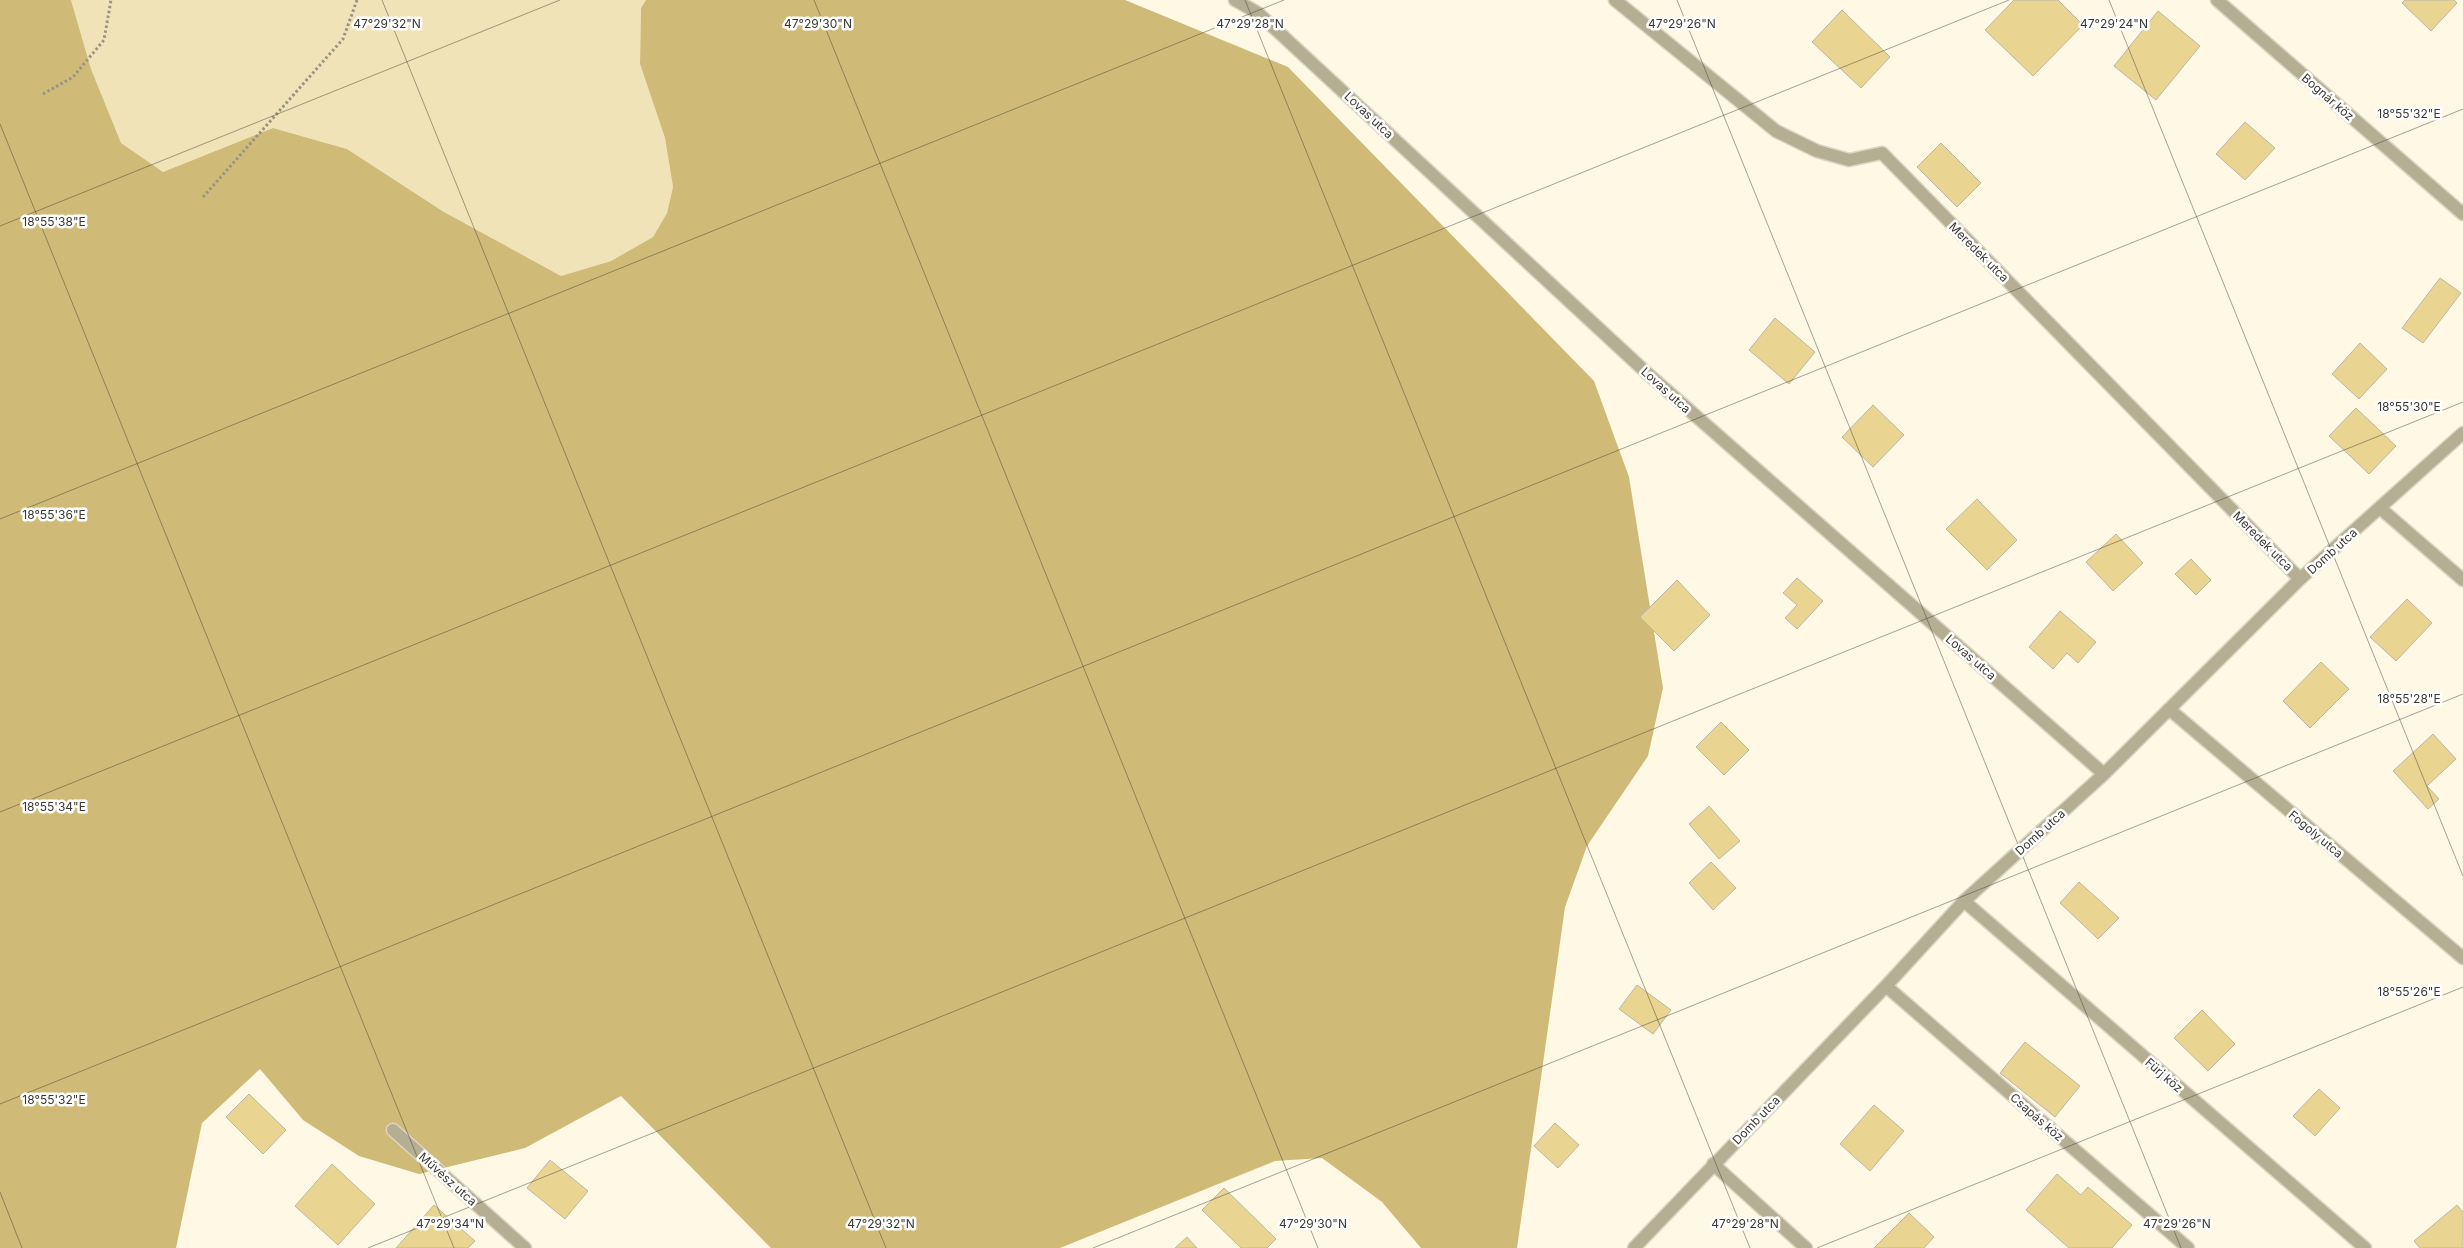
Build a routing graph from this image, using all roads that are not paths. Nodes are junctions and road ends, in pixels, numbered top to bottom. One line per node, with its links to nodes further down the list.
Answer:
1 (1235, 0): 10 (street, Lovas utca)
2 (1615, 0): 7 (street, Meredek utca)
3 (2216, 0): 4 (street, Bognár köz)
4 (2463, 214)
5 (2463, 433): 6 (street, Domb utca)
6 (2380, 508): 7 (street, Domb utca); 8 (street)
7 (2300, 579): 9 (street, Domb utca)
8 (2463, 580)
9 (2169, 708): 10 (street, Domb utca); 12 (street, Fogoly utca)
10 (2104, 774): 11 (street, Domb utca)
11 (1964, 902): 13 (street, Domb utca); 20 (street, Fürj köz)
12 (2463, 958)
13 (1886, 986): 15 (street, Domb utca); 19 (street, Csapás köz)
14 (392, 1130): 16 (street, Művész utca)
15 (1713, 1164): 17 (street, Domb utca); 18 (street)
16 (525, 1248)
17 (1634, 1248)
18 (1806, 1248)
19 (2188, 1248)
20 (2365, 1248)

